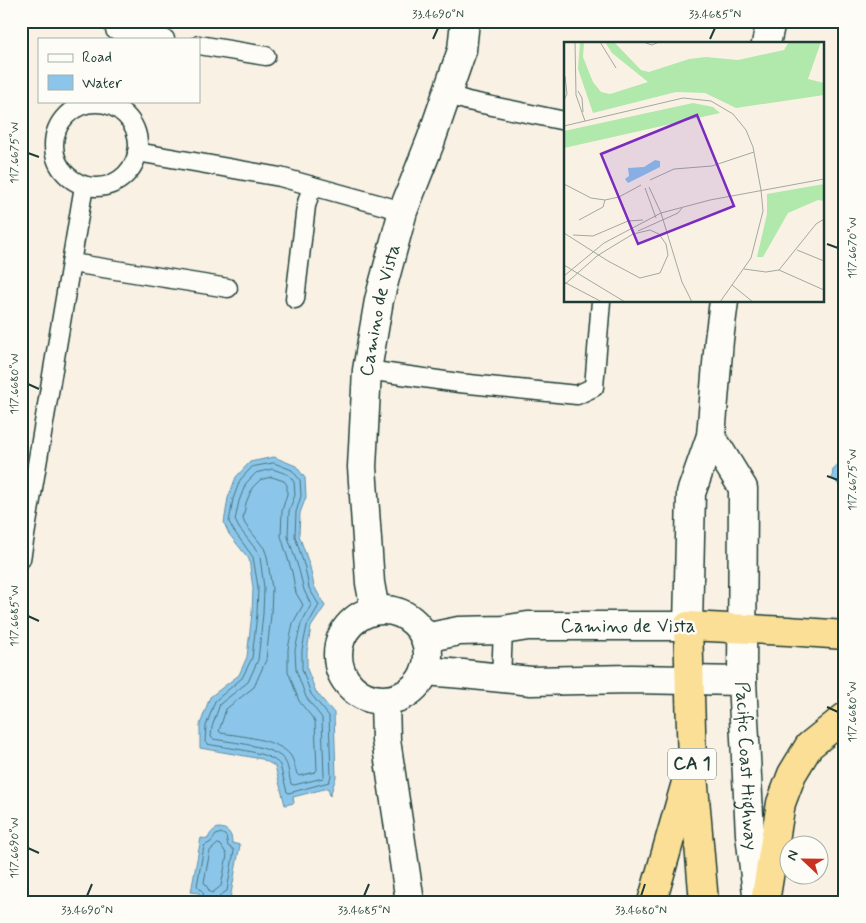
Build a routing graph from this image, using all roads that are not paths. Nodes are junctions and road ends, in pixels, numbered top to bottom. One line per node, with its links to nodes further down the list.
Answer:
1 (465, 21): 8 (street, Camino de Vista)
2 (771, 21): 5 (street)
3 (115, 30): 4 (lane)
4 (159, 38)
5 (766, 42)
6 (200, 45): 7 (lane)
7 (266, 56)
8 (446, 94): 10 (lane); 14 (street, Camino de Vista)
9 (102, 102): 11 (lane); 12 (lane)
10 (564, 121)
11 (138, 152): 12 (lane); 13 (lane)
12 (84, 186): 15 (lane)
13 (312, 186): 14 (lane); 17 (lane)
14 (403, 211): 20 (street, Camino de Vista)
15 (72, 263): 16 (lane); 22 (lane)
16 (228, 288)
17 (294, 299)
18 (601, 302): 20 (lane)
19 (724, 302): 21 (street)
20 (367, 370): 23 (street, Camino de Vista)
21 (711, 436): 24 (street); 25 (street, Pacific Coast Highway)
22 (21, 559)
23 (375, 610): 28 (street); 33 (street)
24 (688, 626): 25 (highway, Camino de Vista); 26 (street, Camino de Vista); 31 (highway, CA 1)
25 (742, 628): 27 (highway, Camino de Vista); 32 (street, Pacific Coast Highway)
26 (503, 630): 28 (street, Camino de Vista); 30 (lane)
27 (845, 635)
28 (425, 638): 29 (street)
29 (425, 671): 30 (street); 33 (street)
30 (501, 678): 31 (street)
31 (690, 680): 32 (street); 35 (highway, CA 1)
32 (742, 681): 39 (street, Pacific Coast Highway)
33 (384, 701): 36 (street)
34 (845, 716): 40 (highway)
35 (692, 763): 37 (highway); 38 (highway, CA 1)
36 (410, 902)
37 (652, 902)
38 (704, 902)
39 (758, 902)
40 (765, 902)

